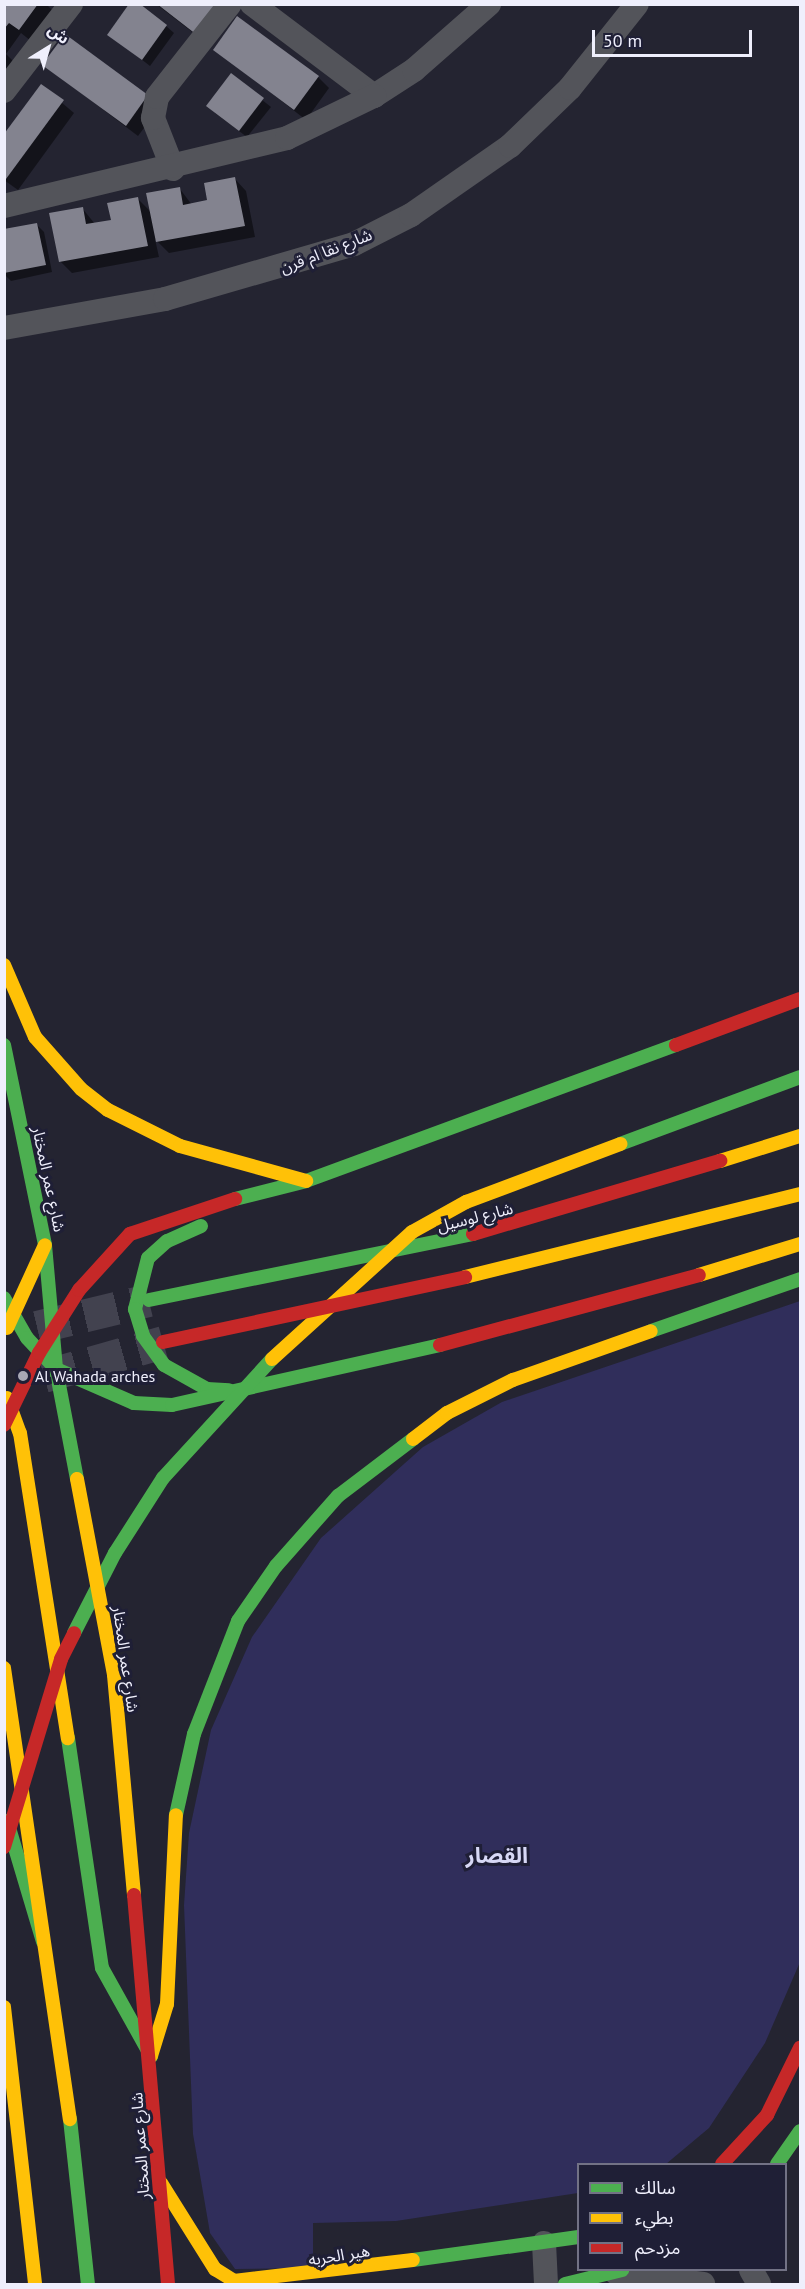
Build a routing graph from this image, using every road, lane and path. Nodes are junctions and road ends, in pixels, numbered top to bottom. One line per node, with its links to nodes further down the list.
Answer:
1 (71, 4): 6 (street)
2 (230, 4): 8 (street)
3 (252, 4): 7 (street)
4 (489, 4): 7 (street)
5 (637, 4): 10 (street, شارع نقا ام قرن)
6 (4, 91)
7 (374, 96): 8 (street)
8 (173, 169): 9 (street)
9 (4, 206)
10 (4, 328)
11 (4, 965): 16 (main road)
12 (801, 999): 16 (main road)
13 (4, 1045): 20 (main road, شارع عمر المختار)
14 (801, 1077): 36 (main road)
15 (801, 1136): 23 (main road, شارع لوسيل)
16 (306, 1181): 17 (main road)
17 (258, 1194): 26 (main road); 30 (main road)
18 (801, 1194): 27 (main road)
19 (801, 1244): 30 (main road)
20 (45, 1245): 24 (main road); 26 (main road, شارع عمر المختار)
21 (801, 1279): 40 (main road)
22 (4, 1298): 24 (main road)
23 (149, 1300)
24 (14, 1315): 25 (main road); 28 (main road)
25 (4, 1332)
26 (51, 1334): 28 (main road); 29 (main road, شارع عمر المختار)
27 (163, 1342)
28 (39, 1353): 29 (main road); 32 (main road)
29 (56, 1369): 30 (main road); 40 (main road, شارع عمر المختار)
30 (256, 1391)
31 (4, 1394): 32 (main road)
32 (12, 1409): 33 (main road); 40 (main road)
33 (4, 1425)
34 (4, 1668): 37 (main road)
35 (4, 1811): 37 (main road)
36 (4, 1847)
37 (43, 1942): 50 (main road)
38 (4, 2007): 49 (main road)
39 (801, 2048): 42 (main road)
40 (151, 2056): 44 (main road, شارع عمر المختار)
41 (801, 2131): 43 (main road)
42 (723, 2163)
43 (778, 2163)
44 (158, 2177): 47 (main road, هير الحربه); 51 (main road, شارع عمر المختار)
45 (577, 2237): 46 (main road, هير الحربه)
46 (544, 2243): 47 (main road, هير الحربه); 53 (street)
47 (369, 2266): 52 (main road)
48 (619, 2271): 54 (main road); 55 (street)
49 (35, 2284)
50 (88, 2284)
51 (168, 2284)
52 (372, 2284)
53 (546, 2284)
54 (565, 2284)
55 (703, 2284)

